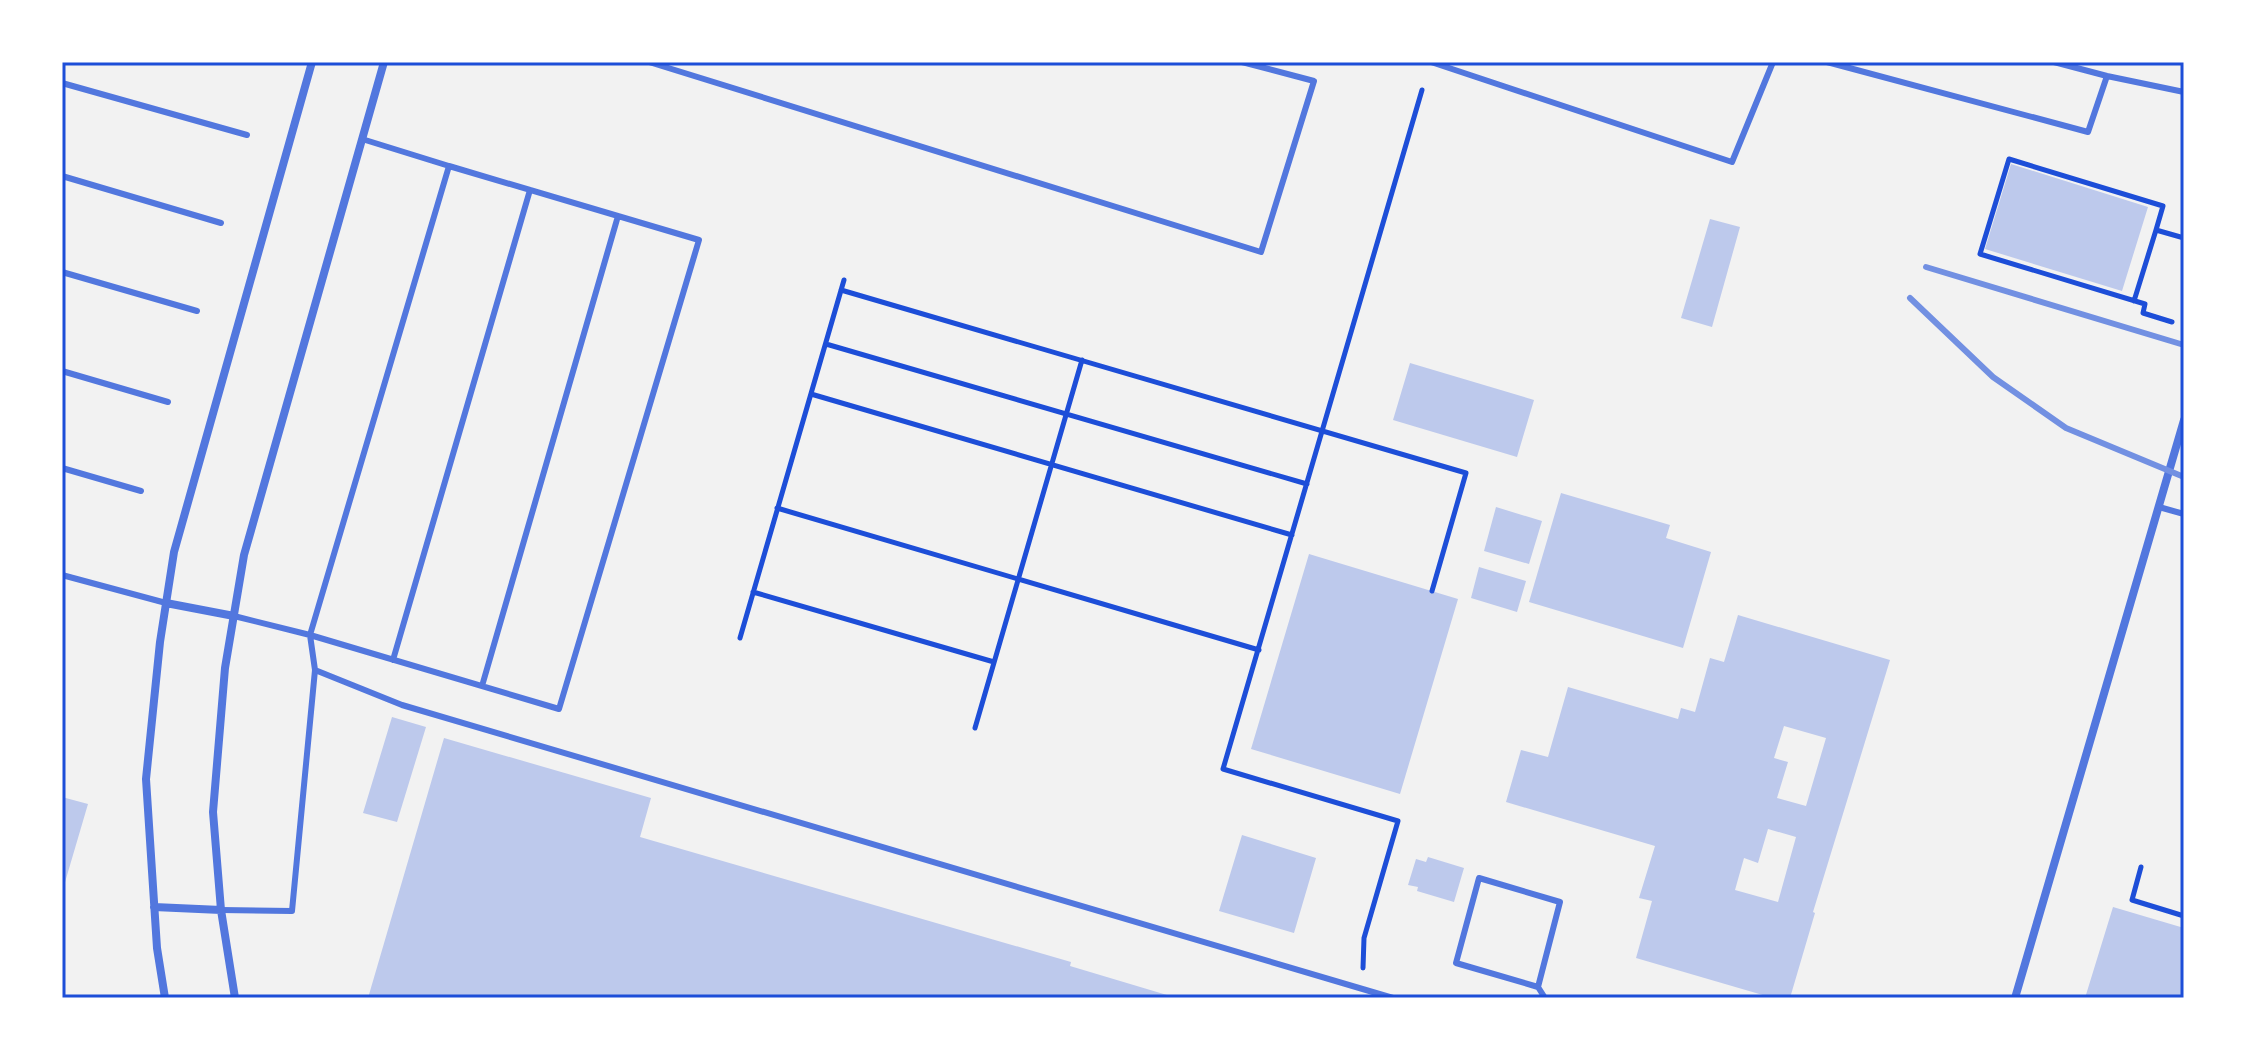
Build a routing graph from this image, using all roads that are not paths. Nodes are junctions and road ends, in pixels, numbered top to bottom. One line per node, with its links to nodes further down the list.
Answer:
1 (312, 62): 29 (street)
2 (384, 62): 13 (street)
3 (649, 62): 4 (lane)
4 (1242, 62)
5 (1431, 62): 6 (lane)
6 (1773, 62)
7 (1827, 62): 9 (lane)
8 (2054, 62): 9 (lane)
9 (2107, 76): 11 (lane)
10 (62, 83): 12 (lane)
11 (2184, 92)
12 (247, 135)
13 (362, 139): 14 (lane); 30 (street)
14 (449, 166): 16 (lane); 31 (lane)
15 (62, 176): 18 (lane)
16 (530, 190): 17 (lane); 32 (lane)
17 (618, 216): 34 (lane); 34 (lane)
18 (221, 223)
19 (62, 272): 20 (lane)
20 (197, 311)
21 (62, 371): 22 (lane)
22 (168, 402)
23 (2184, 420): 26 (street)
24 (62, 468): 25 (lane)
25 (141, 491)
26 (2159, 507): 27 (lane); 42 (street)
27 (2184, 514)
28 (62, 573): 29 (lane)
29 (166, 603): 30 (street); 35 (street)
30 (234, 616): 31 (lane); 36 (street)
31 (310, 635): 32 (lane); 33 (lane)
32 (393, 660): 34 (lane)
33 (315, 670): 36 (lane); 40 (lane)
34 (482, 686)
35 (154, 907): 36 (street); 38 (street)
36 (221, 910): 39 (street)
37 (1538, 987): 37 (lane); 41 (lane)
38 (165, 998)
39 (235, 998)
40 (1393, 998)
41 (1545, 998)
42 (2015, 998)

